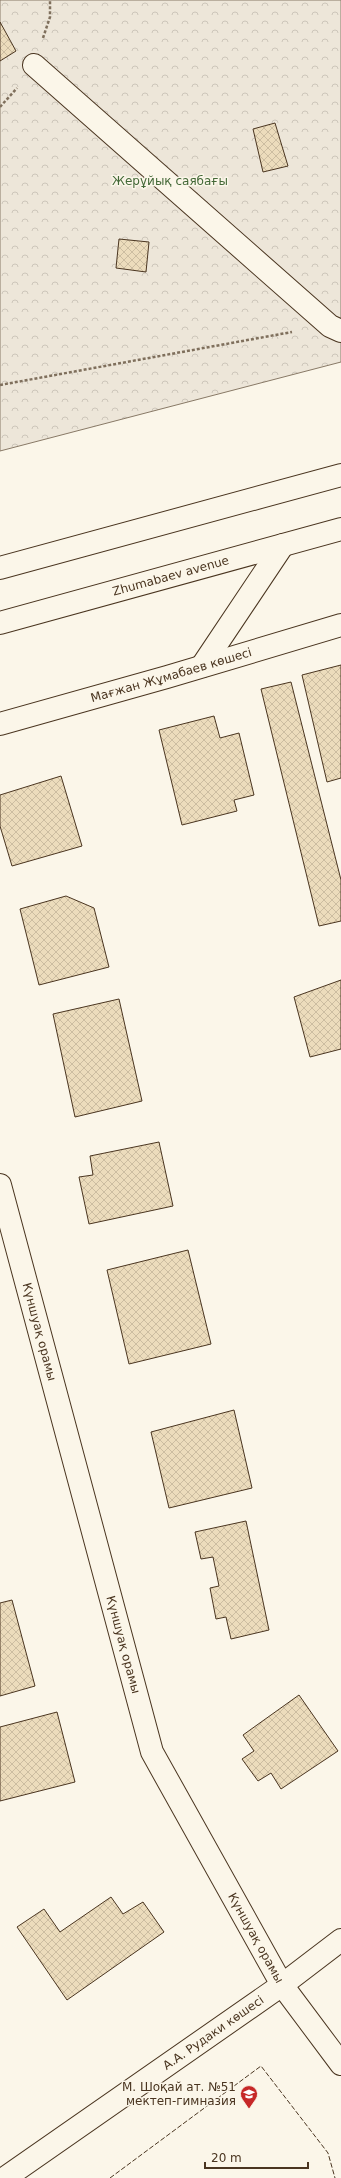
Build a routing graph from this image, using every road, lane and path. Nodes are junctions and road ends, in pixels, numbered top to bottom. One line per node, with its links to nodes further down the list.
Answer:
1 (34, 65): 2 (street)
2 (336, 328): 3 (path)
3 (0, 385)
4 (341, 475): 7 (street)
5 (341, 529): 6 (street, Zhumabaev avenue)
6 (283, 545): 8 (street, Zhumabaev avenue); 10 (street)
7 (0, 568)
8 (0, 623)
9 (341, 625): 10 (street, Мағжан Жұмабаев көшесі)
10 (202, 666): 11 (street, Мағжан Жұмабаев көшесі)
11 (0, 724)
12 (0, 1185): 14 (street, Күншуақ орамы)
13 (341, 1940): 14 (street, А.А. Рудаки көшесі)
14 (282, 1985): 15 (street, Күншуақ орамы); 16 (street, А.А. Рудаки көшесі)
15 (341, 2064)
16 (5, 2178)

